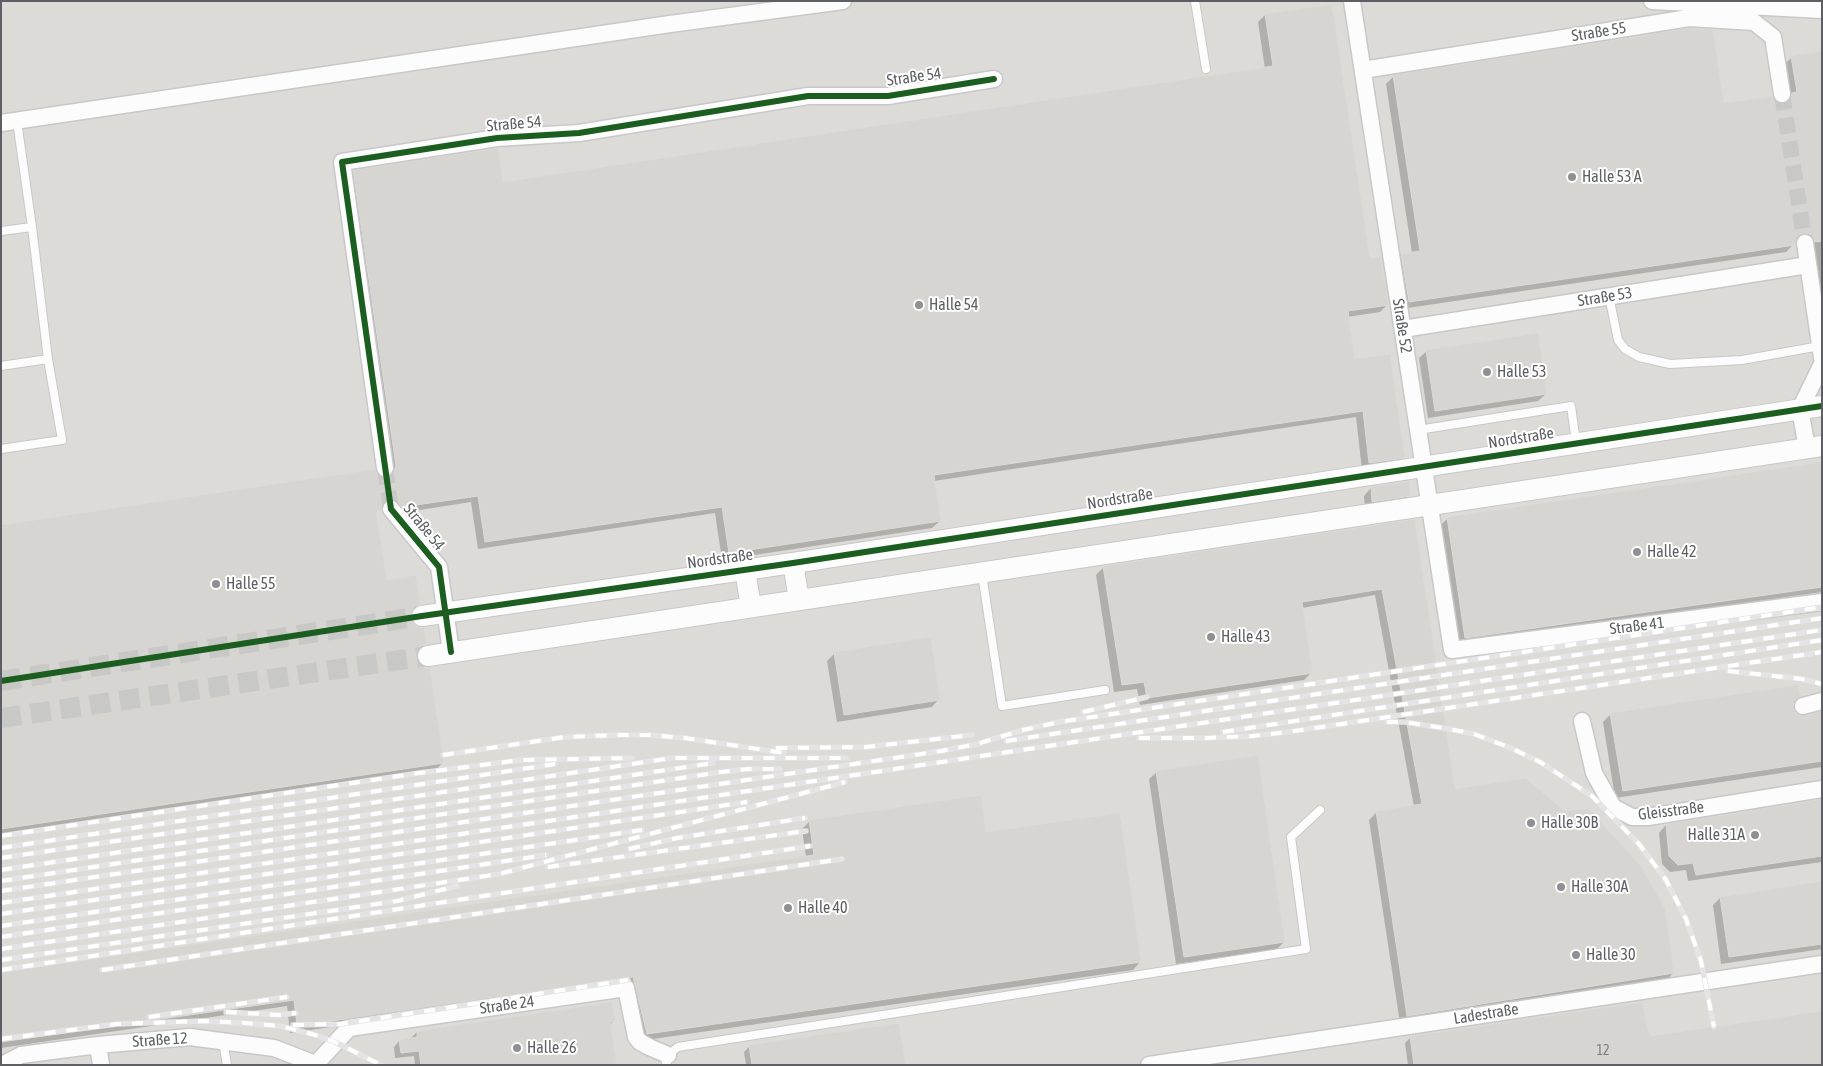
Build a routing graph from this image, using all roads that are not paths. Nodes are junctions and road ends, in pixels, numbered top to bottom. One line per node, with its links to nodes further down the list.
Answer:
1 (843, 1): 10 (street)
2 (1195, 1): 6 (lane)
3 (1352, 1): 7 (street, Straße 52)
4 (1652, 1): 5 (street)
5 (1822, 10)
6 (1206, 69)
7 (1363, 70): 9 (street, Straße 55); 16 (street, Straße 52)
8 (994, 79): 28 (street, Straße 54)
9 (1782, 94)
10 (9, 122): 11 (lane)
11 (32, 227): 12 (lane); 18 (lane)
12 (1, 231)
13 (1805, 243): 14 (street)
14 (1808, 265): 15 (street, Straße 53); 17 (street)
15 (1609, 296): 16 (street, Straße 53); 17 (lane)
16 (1403, 329): 23 (street, Straße 52)
17 (1821, 353)
18 (48, 359): 20 (lane); 26 (lane)
19 (1822, 364): 22 (street)
20 (1, 366)
21 (1822, 406): 22 (street, Nordstraße)
22 (1800, 409): 24 (street, Nordstraße); 25 (street)
23 (1418, 430): 24 (lane); 27 (street, Straße 52)
24 (1576, 443): 27 (street, Nordstraße)
25 (1814, 447): 29 (street)
26 (1, 449)
27 (1423, 466): 29 (street, Straße 52); 31 (street, Nordstraße)
28 (385, 468)
29 (1429, 505): 33 (street); 39 (street, Straße 52)
30 (391, 508): 37 (street, Straße 54)
31 (794, 563): 32 (street, Nordstraße); 34 (street)
32 (745, 570): 36 (street); 37 (street, Nordstraße)
33 (981, 572): 34 (street); 42 (lane)
34 (799, 600): 36 (street)
35 (1822, 602): 39 (street, Straße 41)
36 (751, 607): 40 (street)
37 (446, 613): 38 (street, Nordstraße); 40 (street, Straße 54)
38 (422, 616)
39 (1452, 650)
40 (451, 652): 41 (street)
41 (428, 656)
42 (1105, 690)
43 (1822, 701): 44 (street)
44 (1803, 706)
45 (1582, 721): 46 (street, Gleisstraße)
46 (1822, 789)
47 (1320, 810): 51 (lane)
48 (1822, 964): 56 (street, Ladestraße)
49 (223, 1041): 50 (street, Straße 12); 52 (street, Straße 12); 55 (lane)
50 (98, 1046): 53 (street, Straße 12); 54 (street)
51 (667, 1060): 52 (street, Straße 24)
52 (317, 1064)
53 (2, 1065)
54 (101, 1065)
55 (227, 1065)
56 (1149, 1065)

